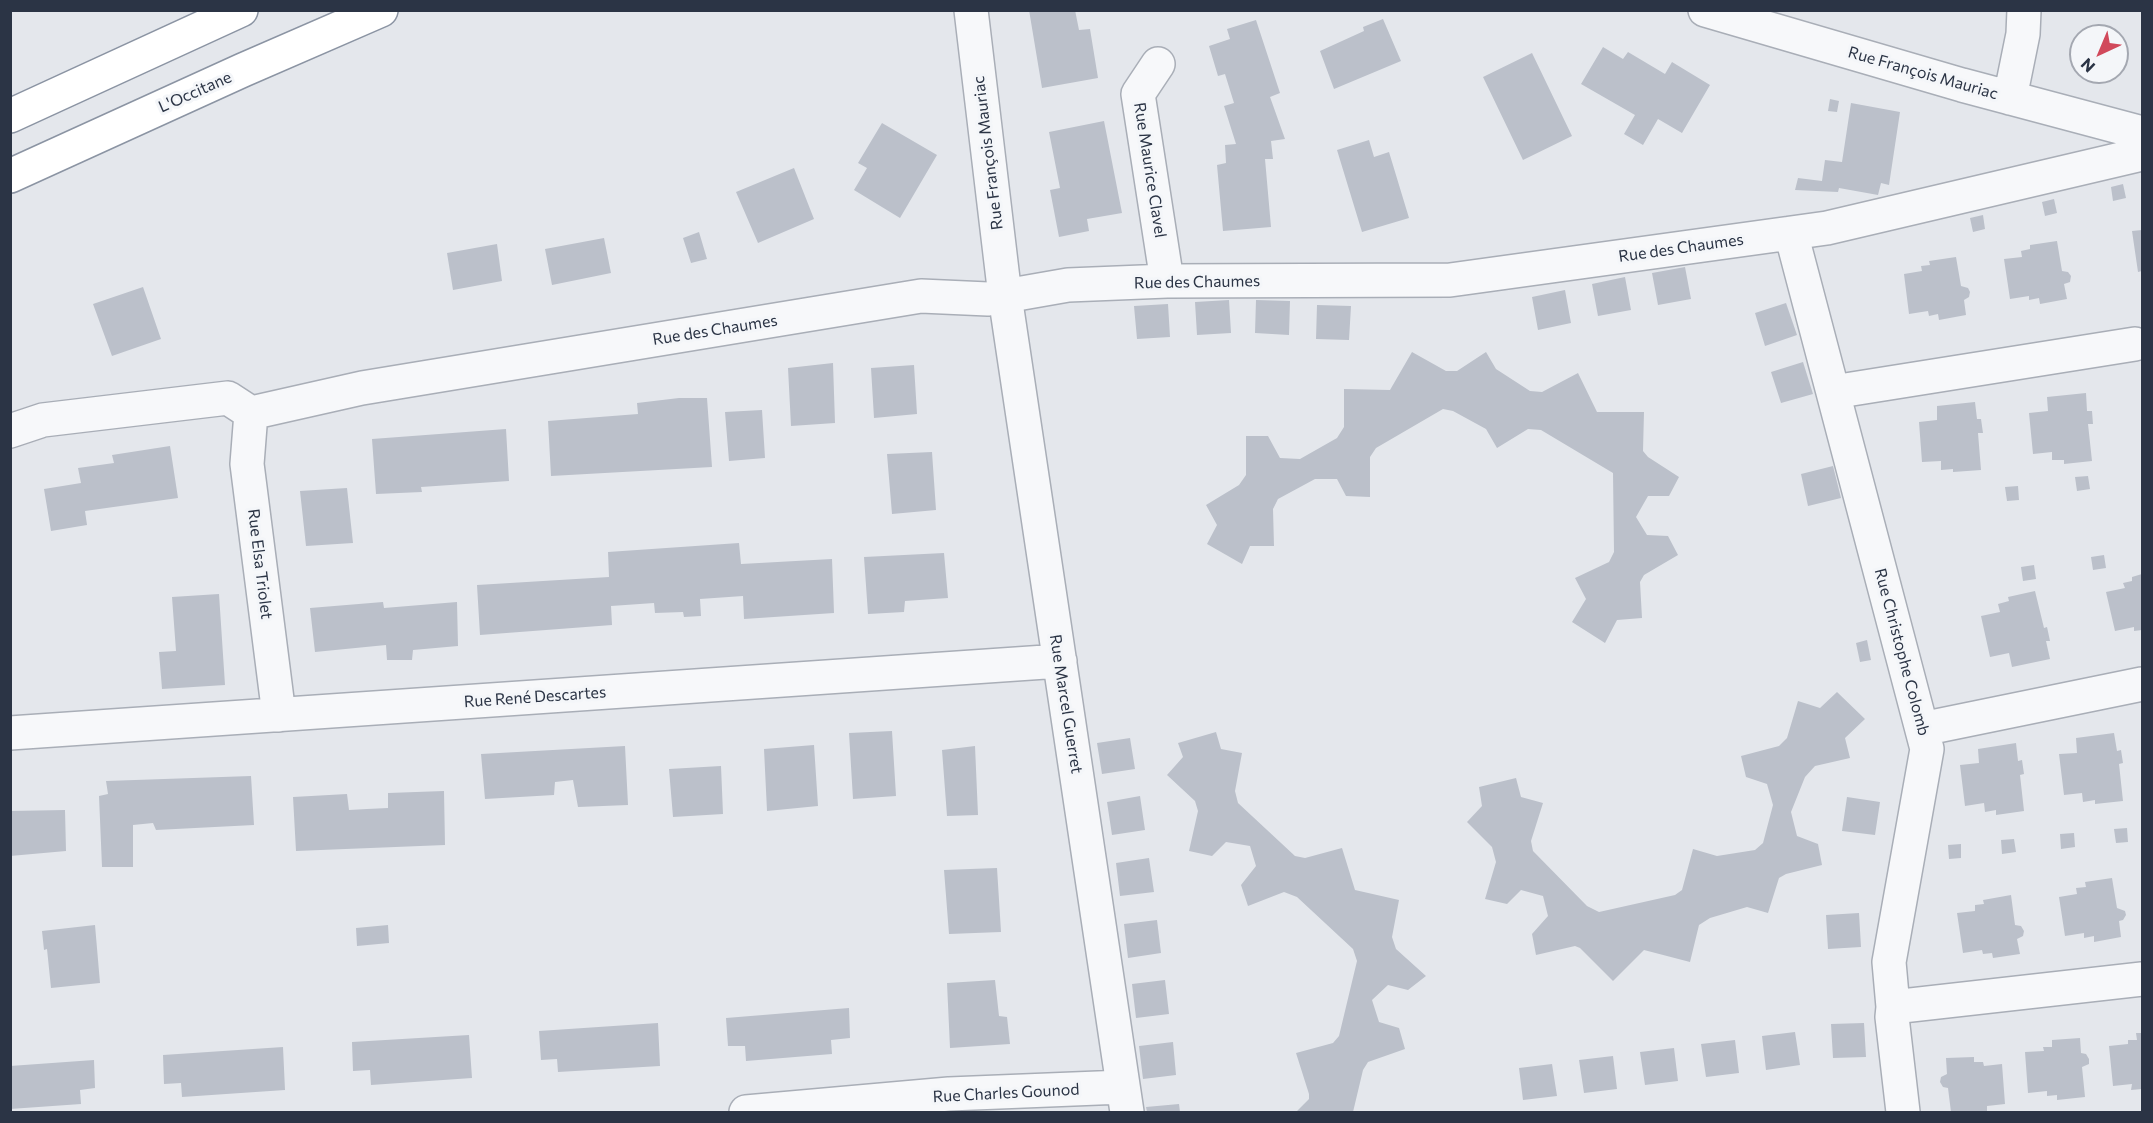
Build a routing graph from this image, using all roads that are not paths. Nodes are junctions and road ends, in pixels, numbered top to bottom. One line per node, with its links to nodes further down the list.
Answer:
1 (241, 10): 8 (highway)
2 (381, 10): 11 (highway, L'Occitane)
3 (971, 10): 14 (street, Rue François Mauriac)
4 (1705, 10): 7 (street, Rue François Mauriac)
5 (2024, 10): 7 (street)
6 (1158, 64): 13 (street, Rue Maurice Clavel)
7 (2010, 98): 9 (street, Rue François Mauriac)
8 (10, 116)
9 (2142, 133)
10 (2142, 154): 12 (street, Rue des Chaumes)
11 (10, 176)
12 (1791, 233): 13 (street, Rue des Chaumes); 16 (street, Rue Christophe Colomb)
13 (1167, 281): 14 (street, Rue des Chaumes)
14 (1005, 296): 17 (street, Rue des Chaumes); 19 (street, Rue Marcel Guerret)
15 (2135, 344): 16 (street)
16 (1833, 392): 22 (street, Rue Christophe Colomb)
17 (251, 413): 18 (street); 21 (street, Rue Elsa Triolet)
18 (10, 431)
19 (1060, 661): 21 (street, Rue René Descartes); 26 (street, Rue Marcel Guerret)
20 (2142, 684): 22 (street)
21 (279, 715): 23 (street, Rue René Descartes)
22 (1922, 729): 25 (street, Rue Christophe Colomb)
23 (10, 733)
24 (2142, 979): 25 (street)
25 (1893, 1007): 29 (street, Rue Christophe Colomb)
26 (1125, 1100): 27 (street, Rue Charles Gounod)
27 (949, 1104): 28 (street, Rue Charles Gounod)
28 (746, 1113)
29 (1903, 1113)

